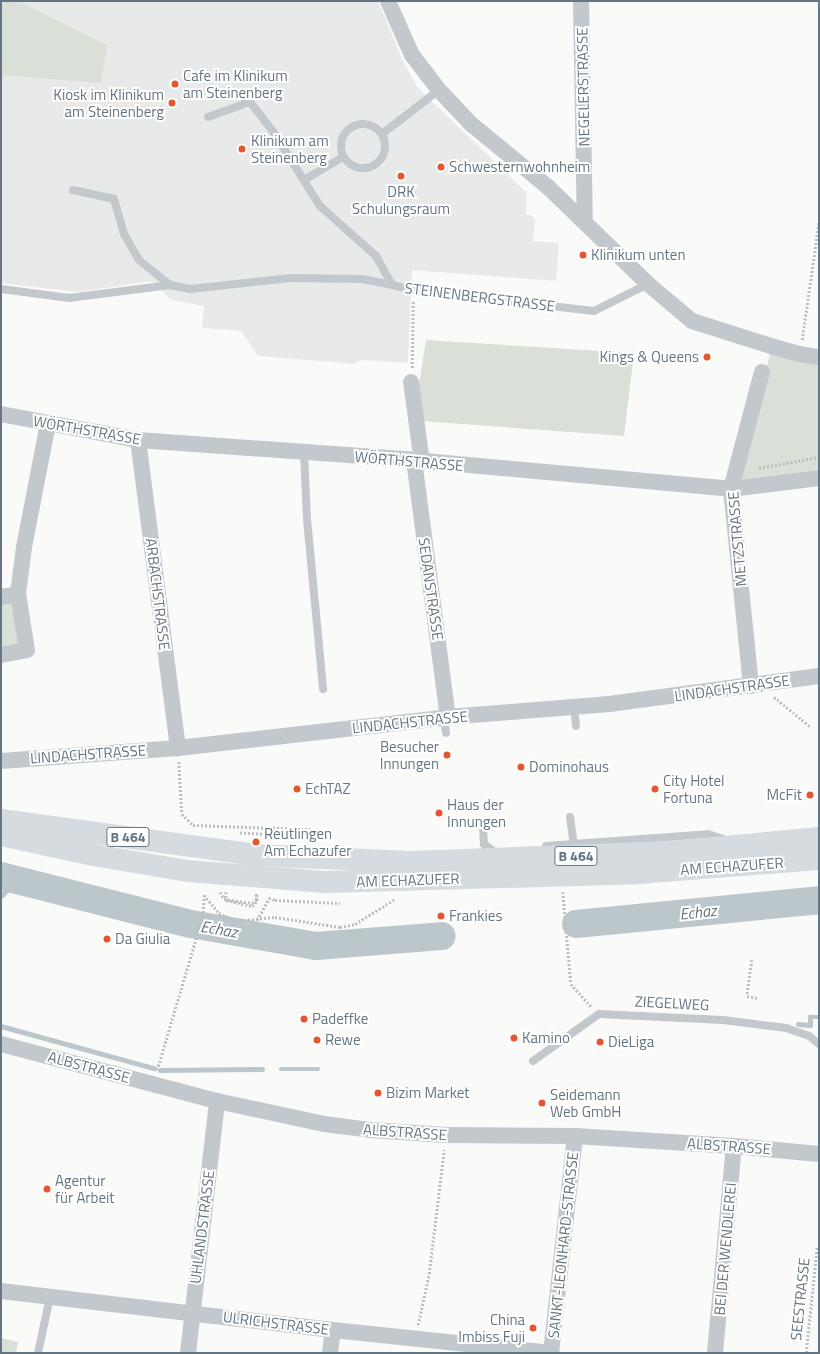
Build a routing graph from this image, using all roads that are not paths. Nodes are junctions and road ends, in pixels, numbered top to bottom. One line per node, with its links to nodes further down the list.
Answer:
1 (388, 1): 3 (street)
2 (581, 1): 9 (street, NEGELERSTRASSE)
3 (439, 90): 5 (lane); 9 (street)
4 (208, 117): 7 (lane, STEINENBERGSTRASSE)
5 (382, 134): 6 (lane); 6 (lane)
6 (344, 157): 7 (lane)
7 (304, 180): 12 (lane, STEINENBERGSTRASSE)
8 (73, 190): 11 (lane)
9 (585, 221): 10 (street)
10 (648, 284): 12 (lane, STEINENBERGSTRASSE); 14 (street)
11 (170, 285): 12 (lane); 13 (lane)
12 (392, 285)
13 (1, 289)
14 (819, 357)
15 (762, 372): 23 (street, METZSTRASSE)
16 (412, 382): 21 (street, SEDANSTRASSE)
17 (1, 414): 18 (street, WÖRTHSTRASSE)
18 (48, 424): 19 (street, WÖRTHSTRASSE); 24 (street)
19 (138, 440): 20 (street, WÖRTHSTRASSE); 34 (street, ARBACHSTRASSE)
20 (304, 453): 21 (street, WÖRTHSTRASSE); 29 (lane)
21 (418, 461): 23 (street, WÖRTHSTRASSE); 31 (street, SEDANSTRASSE)
22 (819, 478): 23 (street, WÖRTHSTRASSE)
23 (731, 489): 28 (street, METZSTRASSE)
24 (18, 594): 25 (street); 26 (street)
25 (1, 598)
26 (1, 655)
27 (819, 676): 28 (street, LINDACHSTRASSE)
28 (751, 686): 30 (street, LINDACHSTRASSE)
29 (323, 689)
30 (574, 707): 31 (street, LINDACHSTRASSE); 32 (lane)
31 (446, 717): 33 (lane); 34 (street, LINDACHSTRASSE)
32 (576, 726)
33 (446, 733)
34 (178, 748): 35 (street, LINDACHSTRASSE)
35 (1, 761)
36 (570, 817): 41 (lane)
37 (1, 820): 47 (main road, AM ECHAZUFER / B 464)
38 (483, 826): 45 (lane)
39 (1, 835): 46 (main road, AM ECHAZUFER / B 464)
40 (819, 838): 42 (main road, AM ECHAZUFER / B 464)
41 (574, 844): 42 (lane); 43 (lane)
42 (741, 846): 47 (main road, AM ECHAZUFER / B 464)
43 (537, 847)
44 (508, 850): 45 (lane)
45 (493, 851): 47 (lane)
46 (819, 859)
47 (412, 862)
48 (1, 1044): 51 (street, ALBSTRASSE)
49 (819, 1044): 50 (lane, ZIEGELWEG)
50 (534, 1061)
51 (217, 1100): 52 (street, ALBSTRASSE); 57 (street, UHLANDSTRASSE)
52 (575, 1136): 53 (street, ALBSTRASSE); 62 (street, SANKT-LEONHARD-STRASSE)
53 (734, 1146): 54 (street, ALBSTRASSE); 63 (street, BEI DER WENDLEREI)
54 (819, 1154)
55 (1, 1291): 56 (street, ULRICHSTRASSE)
56 (50, 1297): 57 (street, ULRICHSTRASSE); 59 (lane)
57 (192, 1313): 58 (street, ULRICHSTRASSE); 60 (street, UHLANDSTRASSE)
58 (333, 1330): 61 (street); 62 (street, ULRICHSTRASSE)
59 (38, 1353)
60 (188, 1353)
61 (330, 1353)
62 (551, 1353)
63 (715, 1353)

